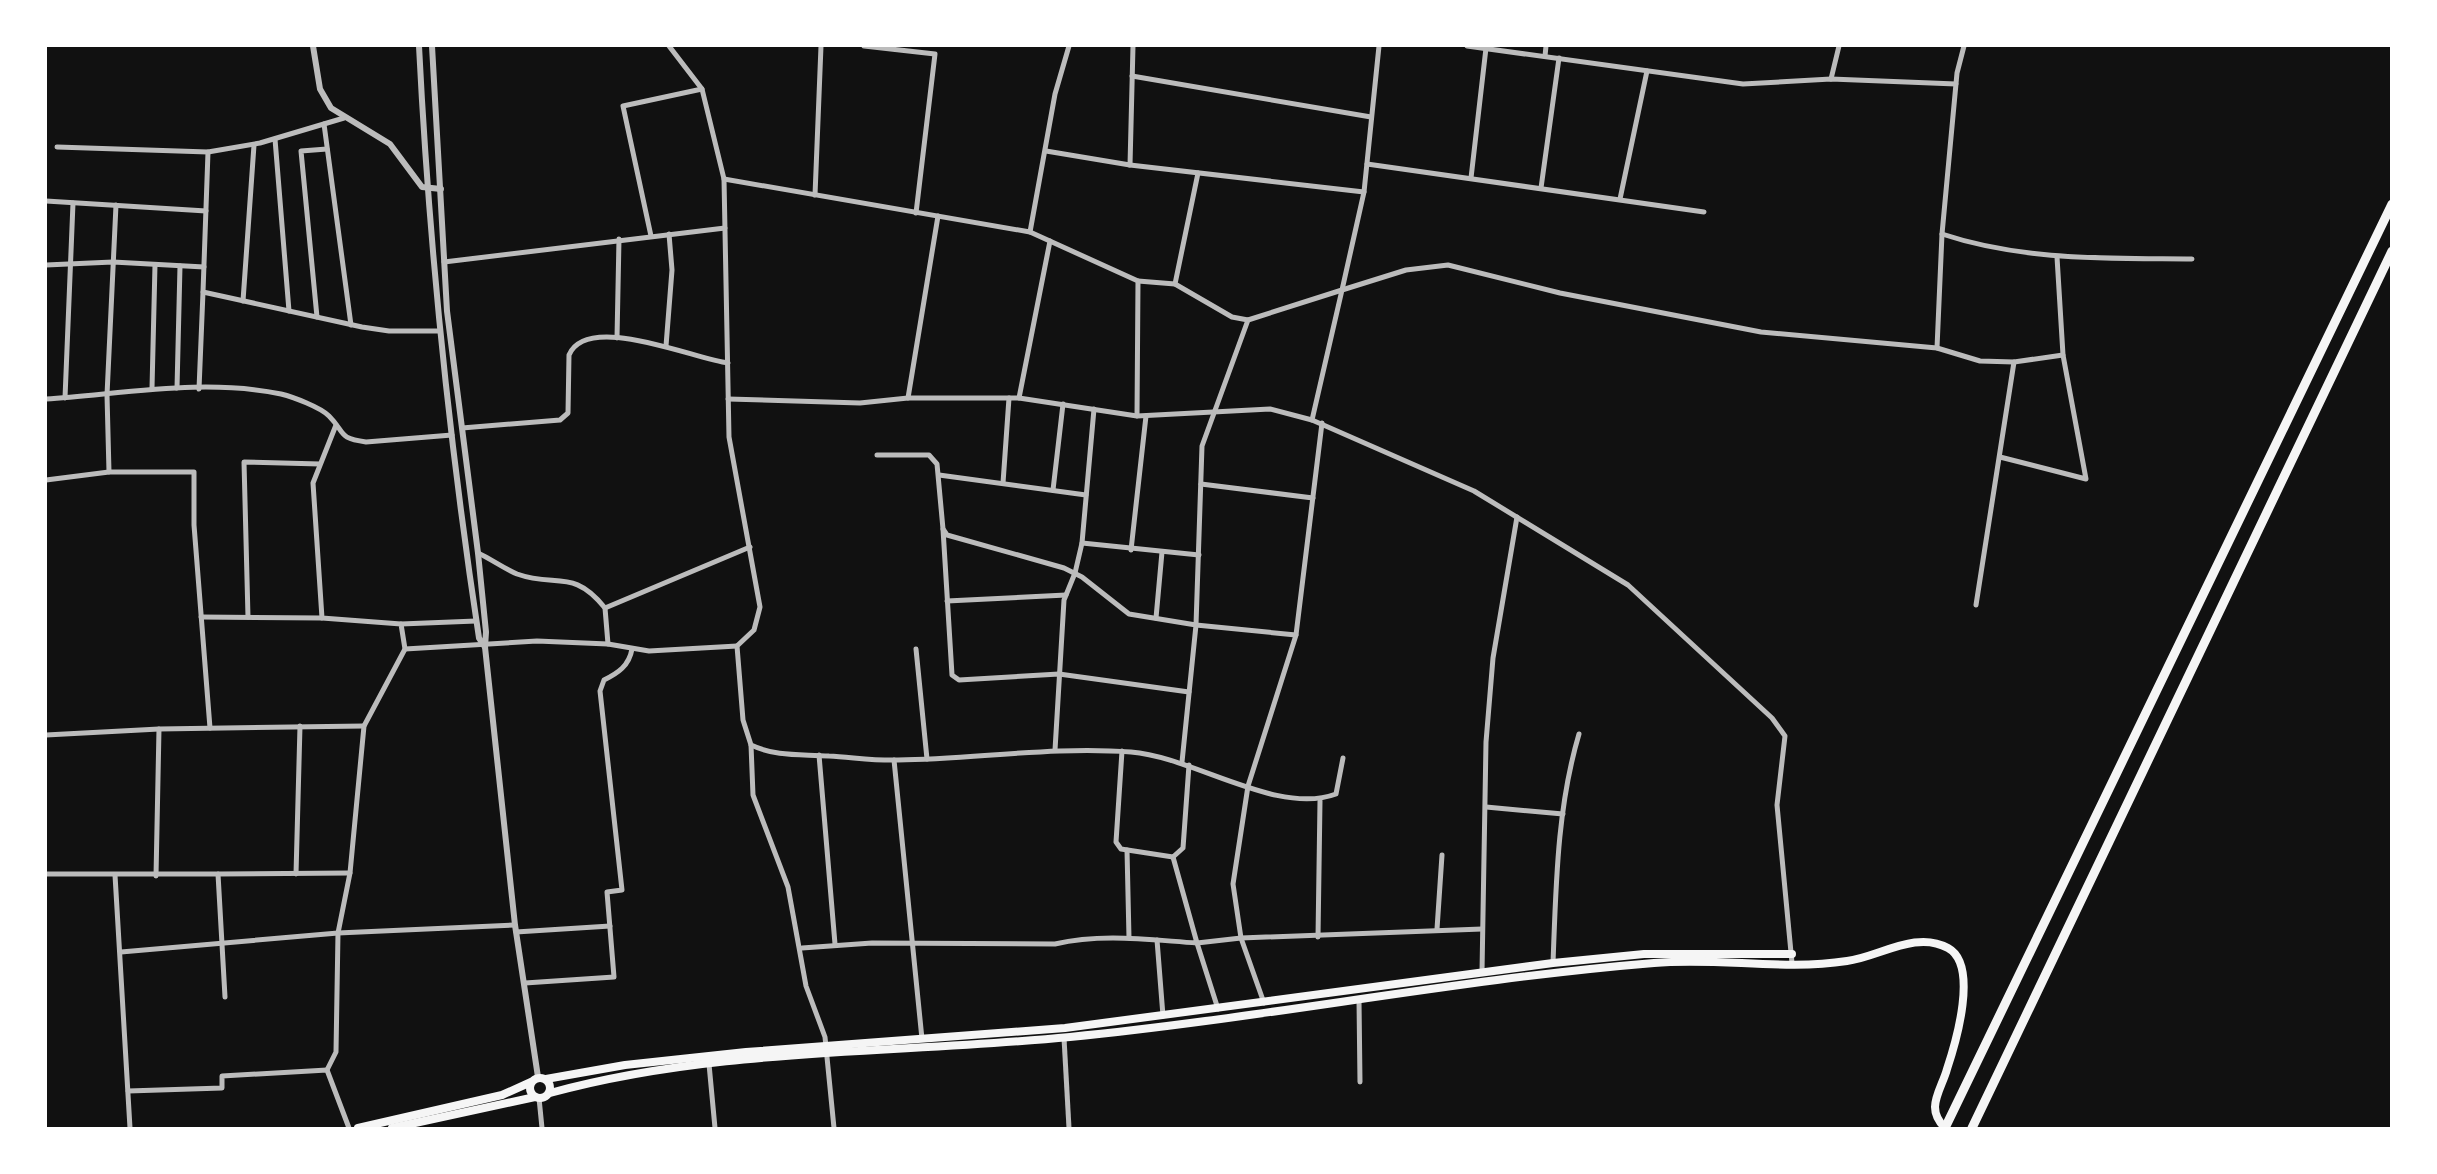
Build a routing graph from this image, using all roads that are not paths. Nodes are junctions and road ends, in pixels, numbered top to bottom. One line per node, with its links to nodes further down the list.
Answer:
1 (313, 46): 23 (street)
2 (419, 46): 28 (street)
3 (432, 46): 29 (street)
4 (669, 46): 21 (street)
5 (821, 46): 44 (street)
6 (864, 46): 51 (street)
7 (1069, 46): 31 (street)
8 (1133, 46): 18 (street)
9 (1379, 46): 22 (street)
10 (1467, 46): 14 (street)
11 (1546, 46): 15 (street)
12 (1839, 46): 19 (street)
13 (1964, 46): 20 (street)
14 (1486, 48): 15 (street); 38 (street)
15 (1545, 56): 16 (street)
16 (1559, 58): 17 (street); 40 (street)
17 (1647, 71): 19 (street); 45 (street)
18 (1132, 76): 22 (street); 36 (street)
19 (1831, 79): 20 (street)
20 (1956, 84): 57 (street)
21 (702, 89): 39 (street); 58 (street)
22 (1371, 117): 35 (street)
23 (344, 118): 24 (street); 42 (street)
24 (324, 124): 25 (street); 30 (street)
25 (275, 139): 26 (street); 76 (street)
26 (254, 145): 32 (street); 75 (street)
27 (57, 147): 32 (street)
28 (425, 147): 29 (street); 34 (street)
29 (438, 148): 33 (street)
30 (327, 149): 77 (street); 79 (street)
31 (1046, 151): 36 (street); 55 (street)
32 (208, 152): 50 (street)
33 (438, 157): 34 (street); 41 (street)
34 (425, 158): 42 (street)
35 (1367, 164): 38 (street); 43 (street)
36 (1130, 166): 37 (street)
37 (1198, 173): 43 (street); 72 (street)
38 (1471, 178): 40 (street)
39 (724, 179): 44 (street); 54 (street)
40 (1541, 188): 45 (street)
41 (441, 189): 42 (street); 65 (street)
42 (430, 190): 80 (street)
43 (1364, 192): 73 (street)
44 (815, 195): 51 (street)
45 (1620, 199): 52 (street)
46 (46, 201): 47 (street)
47 (74, 203): 49 (street); 67 (street)
48 (2392, 204): 212 (highway)
49 (116, 205): 50 (street); 64 (street)
50 (206, 211): 70 (street)
51 (916, 212): 53 (street)
52 (1704, 212)
53 (938, 216): 55 (street); 92 (street)
54 (724, 228): 56 (street); 86 (street)
55 (1030, 232): 60 (street)
56 (668, 234): 58 (street); 82 (street)
57 (1942, 234): 62 (street); 83 (street)
58 (651, 236): 59 (street)
59 (619, 239): 65 (street); 81 (street)
60 (1051, 242): 71 (street); 94 (street)
61 (2392, 251): 221 (highway)
62 (2057, 257): 63 (street); 84 (street)
63 (2192, 259)
64 (113, 262): 67 (street); 68 (street); 90 (street)
65 (444, 262): 105 (street)
66 (46, 265): 67 (street)
67 (71, 265): 91 (street)
68 (155, 265): 69 (street); 87 (street)
69 (180, 266): 70 (street); 88 (street)
70 (204, 267): 74 (street)
71 (1138, 281): 72 (street); 100 (street)
72 (1175, 284): 78 (street)
73 (1342, 290): 78 (street); 83 (street); 102 (street)
74 (203, 292): 75 (street); 89 (street)
75 (243, 301): 76 (street)
76 (289, 311): 77 (street)
77 (317, 317): 79 (street)
78 (1248, 320): 99 (street)
79 (351, 325): 80 (street)
80 (438, 331): 106 (street)
81 (617, 338): 82 (street); 105 (street)
82 (666, 346): 86 (street)
83 (1937, 348): 85 (street)
84 (2063, 355): 85 (street); 108 (street)
85 (2014, 362): 108 (street)
86 (727, 363): 96 (street)
87 (152, 388): 88 (street); 90 (street)
88 (177, 388): 89 (street)
89 (199, 389): 104 (street)
90 (107, 395): 91 (street); 110 (street)
91 (65, 398): 95 (street)
92 (908, 398): 93 (street); 96 (street)
93 (1009, 398): 94 (street); 113 (street)
94 (1019, 398): 97 (street)
95 (46, 399)
96 (728, 399): 121 (street)
97 (1063, 404): 98 (street); 115 (street)
98 (1094, 409): 100 (street); 116 (street)
99 (1214, 413): 101 (street); 102 (street); 114 (street)
100 (1137, 416): 101 (street)
101 (1146, 416): 122 (street)
102 (1312, 419): 103 (street)
103 (1322, 424): 117 (street); 118 (street)
104 (336, 425): 106 (street); 109 (street)
105 (462, 428): 124 (street)
106 (452, 435): 135 (street)
107 (877, 455): 111 (street)
108 (2000, 457): 129 (street)
109 (320, 464): 132 (street); 133 (street)
110 (109, 472): 112 (street); 131 (street)
111 (939, 475): 113 (street); 119 (street)
112 (46, 480)
113 (1003, 483): 115 (street)
114 (1201, 484): 117 (street); 125 (street)
115 (1053, 490): 116 (street)
116 (1086, 495): 120 (street)
117 (1313, 498): 138 (street)
118 (1517, 517): 164 (street); 190 (street)
119 (943, 529): 126 (street); 128 (street)
120 (1082, 544): 122 (street); 126 (street)
121 (750, 547): 130 (street); 140 (street)
122 (1131, 550): 123 (street)
123 (1162, 552): 125 (street); 134 (street)
124 (478, 553): 130 (street); 141 (street)
125 (1199, 555): 137 (street)
126 (1075, 573): 127 (street); 134 (street)
127 (1066, 595): 128 (street); 145 (street)
128 (947, 601): 145 (street)
129 (1976, 605)
130 (605, 608): 139 (street)
131 (201, 617): 132 (street); 149 (street)
132 (248, 617): 133 (street)
133 (322, 618): 136 (street)
134 (1156, 618): 137 (street)
135 (476, 621): 136 (street); 141 (street)
136 (401, 624): 142 (street)
137 (1196, 625): 138 (street); 146 (street)
138 (1296, 635): 162 (street)
139 (608, 644): 141 (street); 143 (street)
140 (737, 646): 143 (street); 153 (street)
141 (485, 647): 142 (street); 176 (street)
142 (405, 649): 148 (street)
143 (632, 649): 175 (street)
144 (916, 649): 158 (street)
145 (1059, 674): 146 (street); 154 (street)
146 (1189, 692): 160 (street)
147 (300, 726): 148 (street); 149 (street); 172 (street)
148 (364, 726): 169 (street)
149 (210, 728): 150 (street)
150 (159, 729): 152 (street); 174 (street)
151 (1579, 734): 165 (street)
152 (46, 736)
153 (751, 745): 156 (street); 188 (street)
154 (1055, 750): 155 (street); 158 (street)
155 (1122, 751): 160 (street); 166 (street)
156 (818, 755): 159 (street); 186 (street)
157 (1343, 758): 163 (street)
158 (927, 759): 159 (street)
159 (894, 760): 187 (street)
160 (1182, 762): 161 (street)
161 (1189, 765): 162 (street); 168 (street)
162 (1248, 786): 163 (street); 182 (street)
163 (1320, 800): 180 (street)
164 (1486, 807): 165 (street); 178 (street)
165 (1563, 814): 191 (street)
166 (1127, 850): 168 (street); 181 (street)
167 (1442, 855): 177 (street)
168 (1173, 858): 185 (street)
169 (350, 873): 172 (street); 179 (street)
170 (46, 874): 173 (street)
171 (218, 874): 172 (street); 174 (street); 184 (street)
172 (296, 874)
173 (115, 875): 174 (street); 189 (street)
174 (156, 876)
175 (610, 926): 176 (street); 193 (street)
176 (516, 928): 179 (street); 193 (street)
177 (1437, 929): 178 (street); 180 (street)
178 (1482, 929): 192 (street)
179 (338, 933): 184 (street); 205 (street)
180 (1318, 937): 182 (street)
181 (1129, 938): 183 (street); 187 (street)
182 (1241, 938): 185 (street); 196 (street)
183 (1157, 940): 185 (street); 198 (street)
184 (222, 943): 189 (street); 194 (street)
185 (1198, 943): 197 (street)
186 (835, 944): 187 (street); 188 (street)
187 (913, 944): 199 (street)
188 (802, 948): 202 (street)
189 (121, 952): 209 (street)
190 (1792, 958): 191 (main road); 195 (main road); 212 (main road)
191 (1553, 963): 192 (main road)
192 (1482, 972): 196 (main road)
193 (525, 983): 207 (street)
194 (225, 997)
195 (1359, 1000): 200 (main road); 208 (street)
196 (1264, 1003): 197 (main road)
197 (1218, 1009): 198 (main road)
198 (1163, 1016): 199 (main road)
199 (922, 1038): 201 (street); 202 (main road)
200 (1064, 1038): 201 (main road); 220 (street)
201 (923, 1048): 202 (main road)
202 (826, 1050): 203 (main road); 204 (main road); 219 (street)
203 (709, 1064): 206 (main road); 218 (street)
204 (604, 1068): 206 (main road); 207 (main road)
205 (327, 1070): 209 (street); 214 (street)
206 (606, 1078): 210 (main road)
207 (538, 1079): 210 (main road); 211 (main road); 215 (main road)
208 (1360, 1082)
209 (128, 1091): 213 (street)
210 (550, 1093): 211 (main road)
211 (537, 1097): 216 (main road); 217 (street)
212 (1945, 1128)
213 (130, 1129)
214 (349, 1129)
215 (358, 1129)
216 (392, 1129)
217 (542, 1129)
218 (715, 1129)
219 (834, 1129)
220 (1069, 1129)
221 (1972, 1129)

